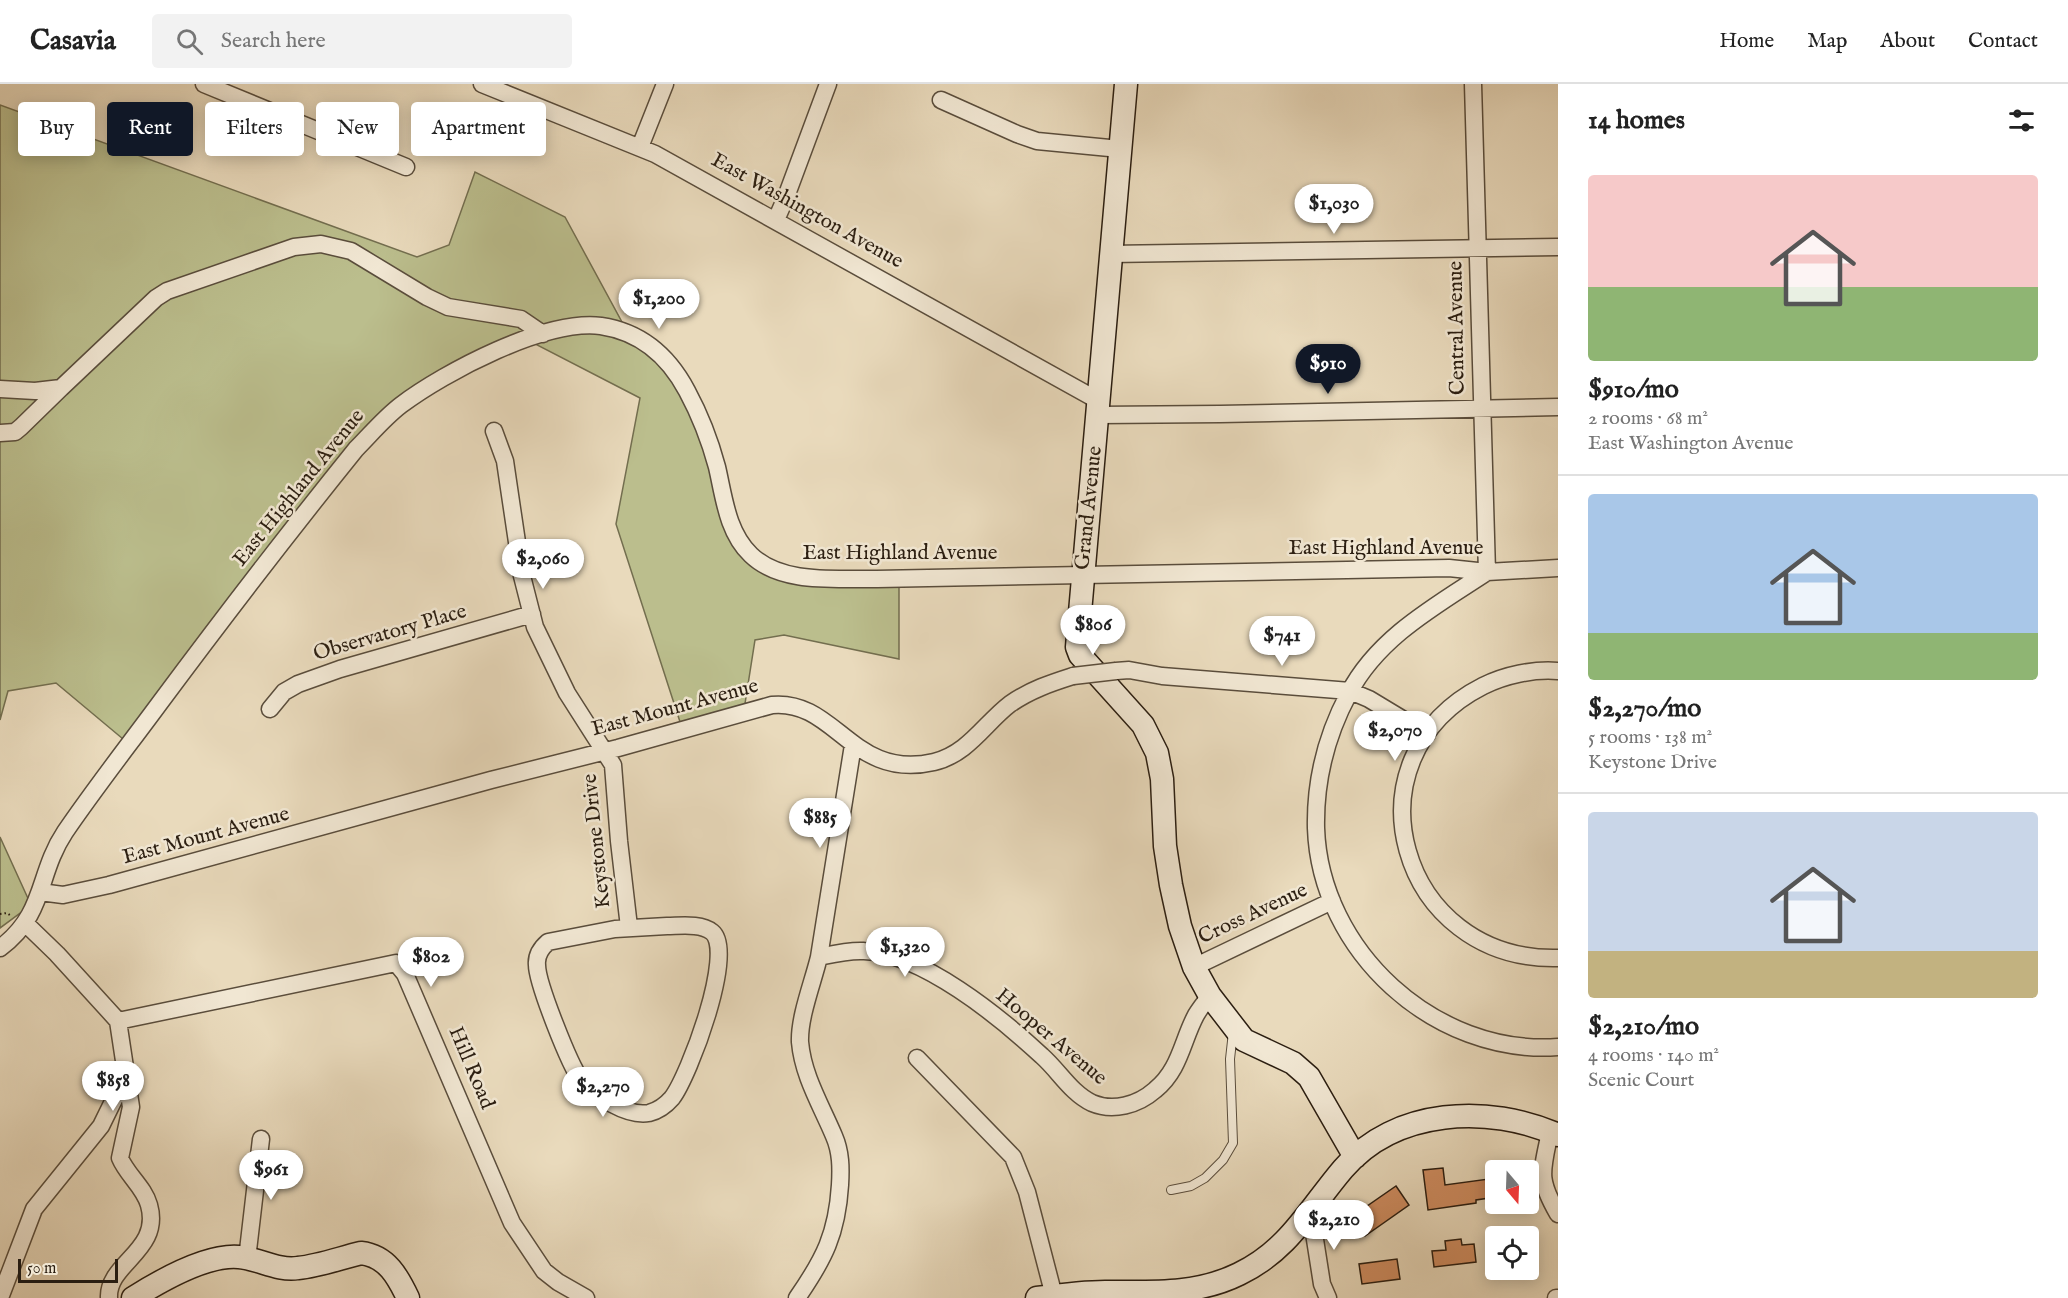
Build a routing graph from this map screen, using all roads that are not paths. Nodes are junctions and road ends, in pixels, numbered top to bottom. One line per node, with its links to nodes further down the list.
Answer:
1 (204, 84): 10 (street)
2 (482, 84): 8 (street, East Washington Avenue)
3 (665, 84): 8 (street)
4 (828, 84): 11 (street)
5 (1126, 84): 9 (street, Grand Avenue)
6 (1473, 84): 13 (street, Central Avenue)
7 (941, 100): 9 (street)
8 (640, 147): 11 (street, East Washington Avenue)
9 (1120, 149): 14 (street, Grand Avenue)
10 (406, 167)
11 (776, 220): 19 (street, East Washington Avenue)
12 (1558, 247): 13 (street)
13 (1478, 249): 14 (street); 20 (street, Central Avenue)
14 (1110, 254): 19 (street, Grand Avenue)
15 (543, 334): 16 (street); 25 (street, East Highland Avenue); 33 (street, East Highland Avenue)
16 (61, 388): 17 (street); 22 (street)
17 (0, 389)
18 (1558, 407): 20 (street, East Washington Avenue)
19 (1098, 408): 20 (street, East Washington Avenue); 25 (street, Grand Avenue)
20 (1481, 408): 24 (street, Central Avenue)
21 (494, 431): 26 (street, Keystone Drive)
22 (0, 433)
23 (1558, 568): 24 (street, East Highland Avenue)
24 (1487, 572): 25 (street, East Highland Avenue); 28 (street)
25 (1082, 574): 40 (street, Grand Avenue)
26 (531, 614): 29 (street, Observatory Place); 32 (street, Keystone Drive)
27 (1558, 671): 30 (street)
28 (1350, 691): 30 (street, East Mount Avenue); 31 (street, East Mount Avenue, bridge); 34 (street)
29 (270, 709)
30 (1427, 734): 39 (street)
31 (853, 745): 32 (street, East Mount Avenue); 38 (street)
32 (606, 750): 33 (street, East Mount Avenue); 36 (street, Keystone Drive)
33 (40, 892): 35 (street, East Highland Avenue)
34 (1332, 901): 40 (street, Cross Avenue); 44 (street)
35 (26, 924): 37 (street, East Highland Avenue); 42 (street)
36 (629, 927): 36 (street, Keystone Drive)
37 (0, 948)
38 (819, 957): 41 (street, Hooper Avenue); 60 (street)
39 (1558, 958)
40 (1194, 967): 41 (street, Grand Avenue)
41 (1209, 996): 43 (street, Grand Avenue)
42 (118, 1021): 46 (street); 59 (street, Hill Road)
43 (1233, 1028): 49 (street, Grand Avenue); 50 (lane)
44 (1558, 1047)
45 (916, 1058): 54 (street)
46 (126, 1077): 55 (street); 56 (street)
47 (1554, 1134): 49 (street); 52 (street)
48 (261, 1139): 53 (street)
49 (1355, 1157): 51 (street)
50 (1171, 1190)
51 (1311, 1214): 54 (street); 61 (street)
52 (1558, 1214)
53 (248, 1259): 57 (street); 58 (street)
54 (1046, 1297)
55 (0, 1298)
56 (109, 1298)
57 (133, 1298)
58 (408, 1298)
59 (586, 1298)
60 (797, 1298)
61 (1328, 1298)

